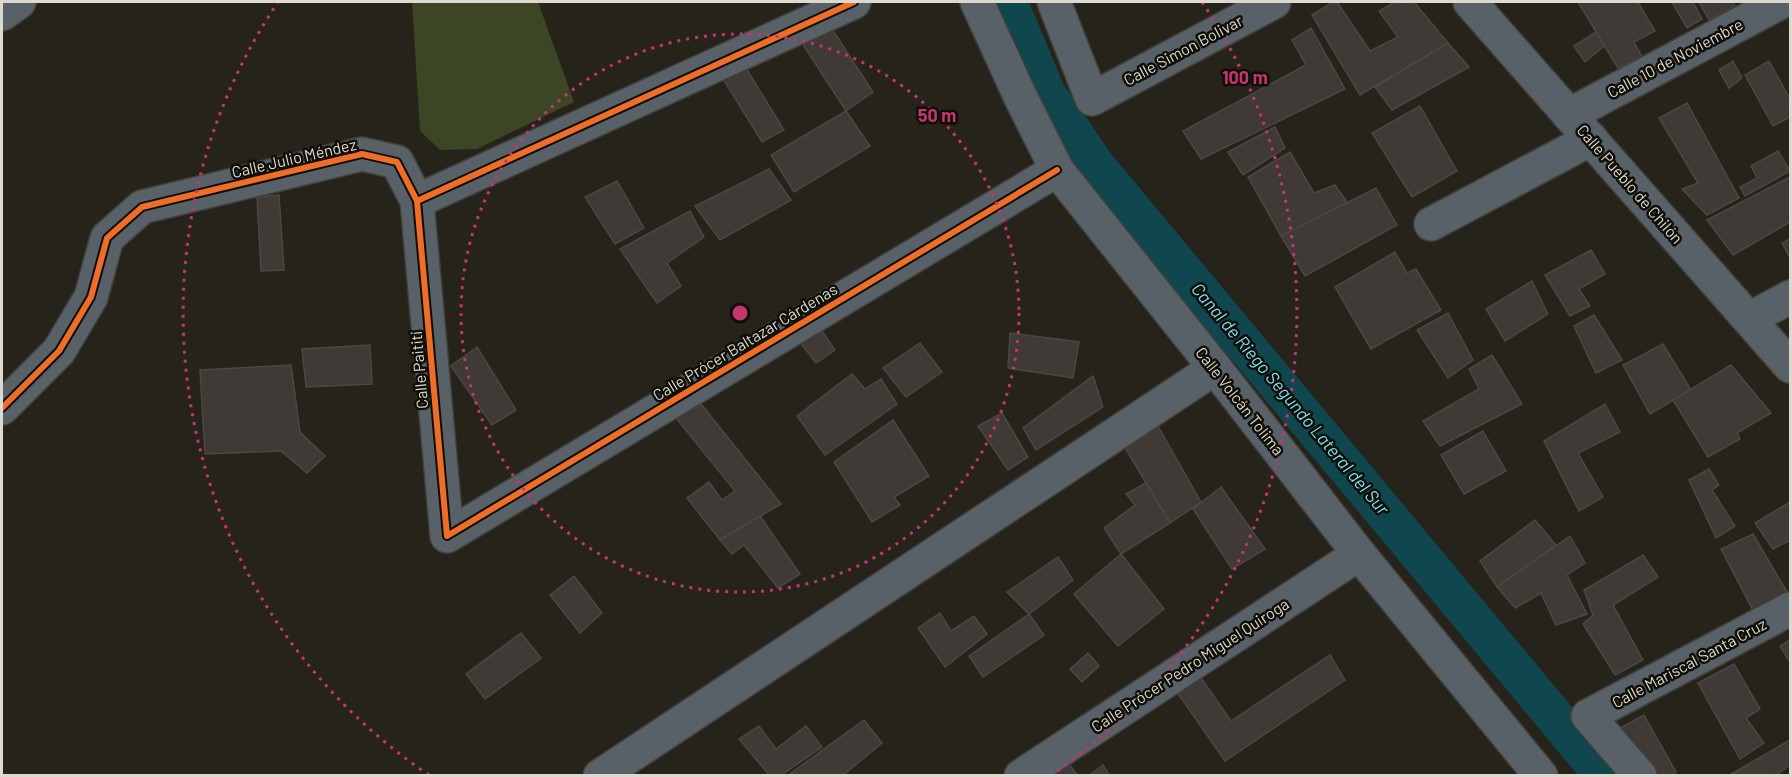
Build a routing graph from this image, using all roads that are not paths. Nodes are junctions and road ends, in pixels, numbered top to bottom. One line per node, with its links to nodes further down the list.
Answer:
1 (19, 2): 8 (street)
2 (854, 2): 12 (street)
3 (977, 2): 11 (street, Calle Volcán Tolima)
4 (1054, 2): 5 (street, Calle Simon Bolivar)
5 (1274, 2)
6 (1470, 2): 9 (street, Calle Pueblo de Chilón)
7 (1781, 2): 9 (street, Calle 10 de Noviembre)
8 (2, 14)
9 (1569, 115): 10 (street, Calle Pueblo de Chilón)
10 (1591, 140): 13 (street); 15 (street, Calle Pueblo de Chilón)
11 (1057, 170): 17 (street, Calle Volcán Tolima); 19 (street, Calle Prócer Baltazar Cárdenas)
12 (417, 201): 18 (street, Calle Julio Méndez); 19 (street, Calle Paitití)
13 (1431, 224)
14 (1791, 297): 15 (street)
15 (1749, 319): 16 (street, Calle Pueblo de Chilón)
16 (1791, 366)
17 (1215, 368): 20 (street, Calle Volcán Tolima); 22 (street)
18 (2, 408)
19 (447, 536)
20 (1359, 554): 23 (street, Calle Prócer Pedro Miguel Quiroga); 24 (street, Calle Volcán Tolima)
21 (1791, 609): 25 (street, Calle Mariscal Santa Cruz)
22 (600, 776)
23 (1021, 776)
24 (1541, 776)
25 (1640, 776)

